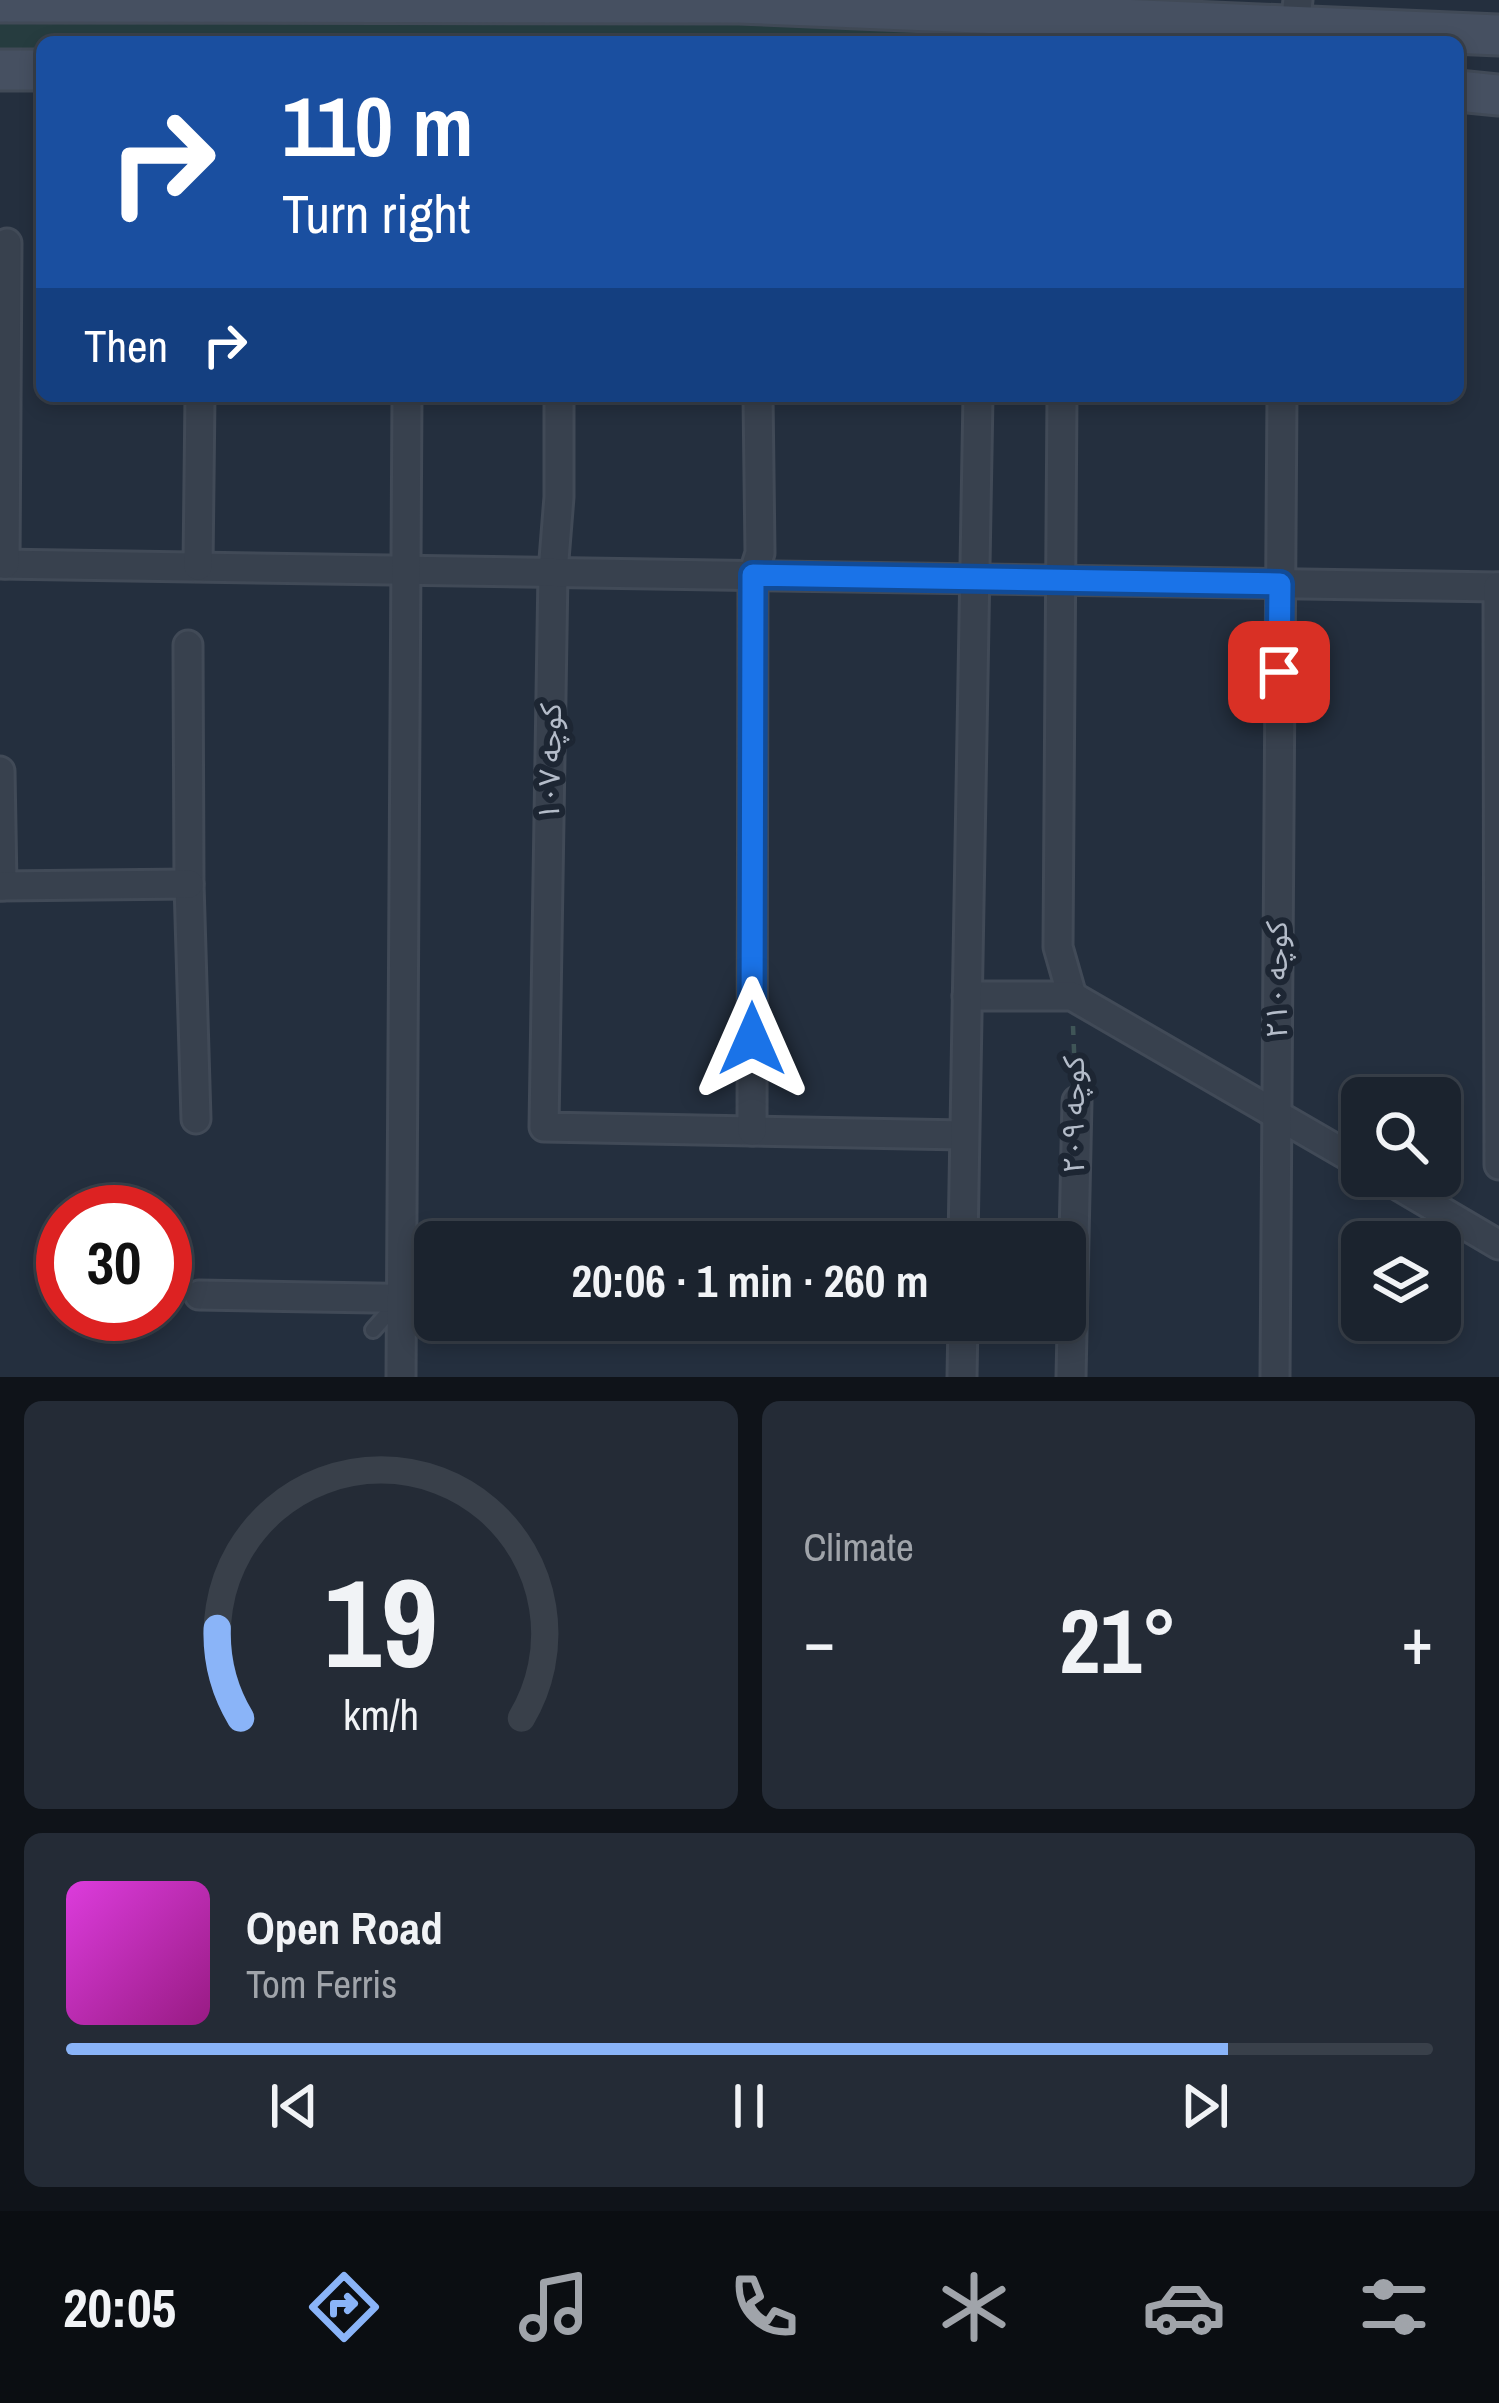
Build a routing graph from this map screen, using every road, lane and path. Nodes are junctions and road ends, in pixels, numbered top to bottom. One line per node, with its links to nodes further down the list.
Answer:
1 (0, 2): 2 (main road)
2 (1296, 12): 3 (main road)
3 (1499, 35)
4 (0, 70): 5 (main road)
5 (36, 70)
6 (1464, 92): 7 (main road)
7 (1499, 95)
8 (7, 243): 16 (street)
9 (200, 402): 17 (street)
10 (407, 402): 18 (street)
11 (560, 402): 19 (street, ۱۰۷ کوچه)
12 (758, 402): 20 (street)
13 (978, 402): 21 (street)
14 (1063, 402): 22 (street)
15 (1282, 402): 23 (street, ۲۱۰ کوچه)
16 (2, 564): 17 (street)
17 (198, 566): 18 (street)
18 (406, 570): 19 (street); 42 (street)
19 (553, 572): 20 (street); 34 (street, ۱۰۷ کوچه)
20 (753, 575): 21 (street); 34 (street)
21 (975, 579): 22 (street); 29 (street)
22 (1059, 580): 23 (street); 30 (street)
23 (1280, 584): 24 (street); 32 (street, ۲۱۰ کوچه)
24 (1499, 587): 37 (street)
25 (188, 645): 27 (street)
26 (0, 772): 28 (street)
27 (189, 884): 28 (street); 33 (street)
28 (1, 886)
29 (967, 996): 30 (street); 35 (street)
30 (1072, 996): 31 (path, ۲۰۹ کوچه); 32 (street)
31 (1077, 1101): 48 (street, ۲۰۹ کوچه)
32 (1276, 1115): 36 (street); 49 (street, ۲۱۰ کوچه)
33 (196, 1119)
34 (752, 1131): 35 (street)
35 (964, 1136): 39 (street)
36 (1341, 1152)
37 (1499, 1165)
38 (1418, 1197): 40 (street)
39 (964, 1221)
40 (1499, 1245)
41 (199, 1295): 42 (street)
42 (401, 1298): 43 (street); 44 (lane); 46 (street)
43 (414, 1298)
44 (373, 1330)
45 (963, 1341): 47 (street)
46 (401, 1377)
47 (962, 1377)
48 (1071, 1377)
49 (1274, 1377)

